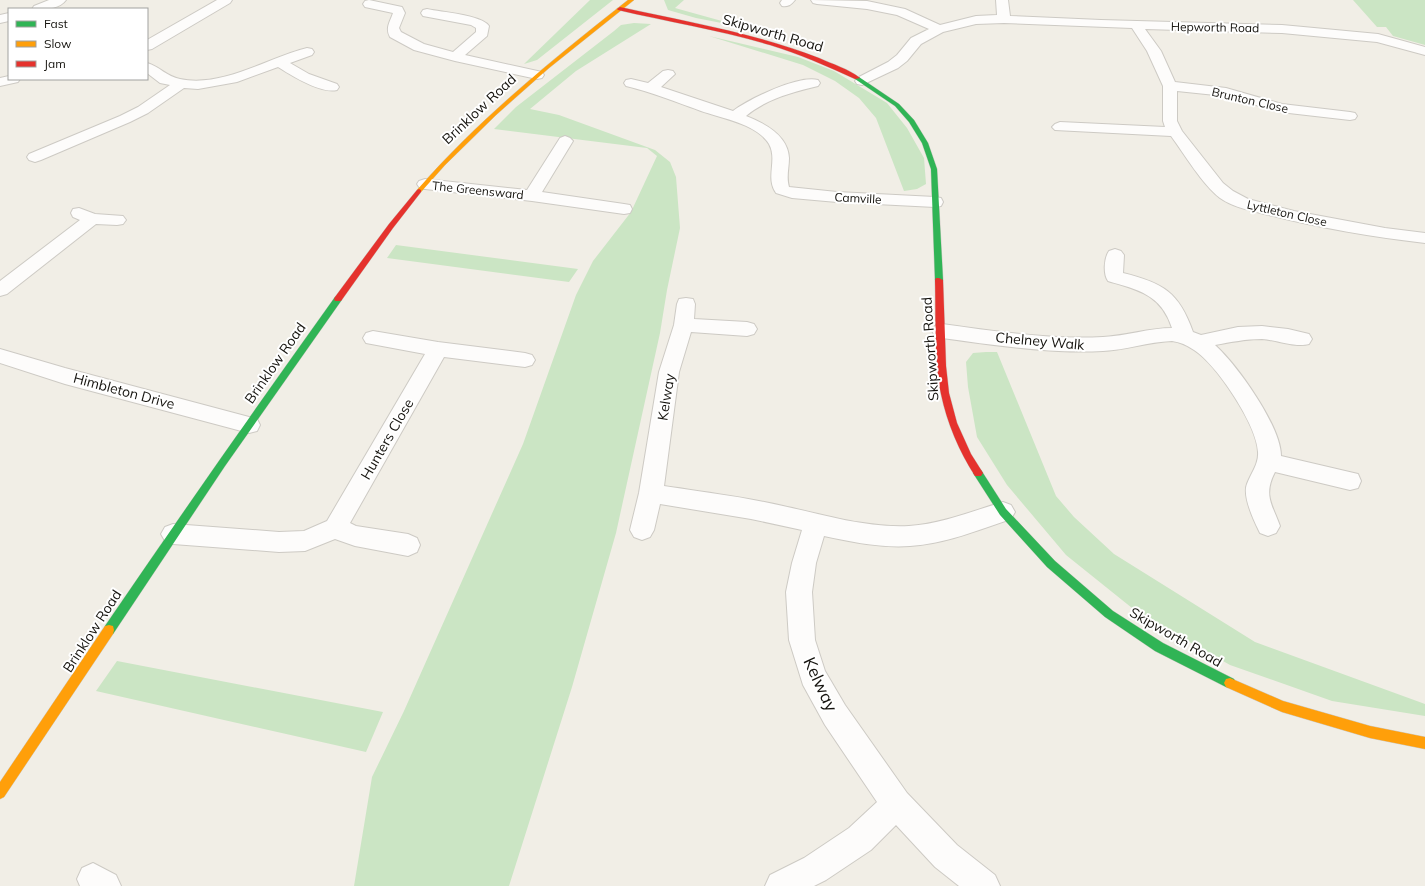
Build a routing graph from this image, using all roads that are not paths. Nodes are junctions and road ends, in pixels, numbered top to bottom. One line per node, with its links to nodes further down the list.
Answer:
1 (60, 0): 7 (street)
2 (226, 0): 13 (street)
3 (631, 0): 8 (street, Brinklow Road)
4 (817, 0): 12 (street)
5 (1002, 0): 10 (street)
6 (369, 4): 16 (street)
7 (40, 8)
8 (620, 8): 20 (street, Brinklow Road); 22 (street, Skipworth Road)
9 (427, 13): 16 (street)
10 (1004, 19): 11 (street, Hepworth Road); 12 (street, Hepworth Road)
11 (1137, 26): 14 (street, Hepworth Road); 26 (street, Lyttleton Close)
12 (939, 29): 22 (street, Hepworth Road)
13 (148, 45)
14 (1425, 51)
15 (307, 52): 17 (street)
16 (455, 57): 20 (street)
17 (280, 62): 25 (street); 27 (street)
18 (148, 68): 25 (street)
19 (668, 74): 28 (street)
20 (537, 75): 38 (street, Brinklow Road)
21 (780, 79): 29 (street)
22 (862, 80): 40 (street, Skipworth Road)
23 (631, 82): 28 (street, Camville)
24 (813, 83): 29 (street)
25 (181, 84): 35 (street)
26 (1170, 86): 30 (street, Brunton Close); 34 (street, Lyttleton Close)
27 (332, 87)
28 (652, 87): 31 (street, Camville)
29 (793, 88): 31 (street)
30 (1350, 116)
31 (735, 117): 40 (street, Camville)
32 (1060, 127): 34 (street)
33 (60, 130): 35 (street)
34 (1175, 132): 43 (street, Lyttleton Close)
35 (74, 141): 37 (street)
36 (564, 141): 39 (street, The Greensward)
37 (35, 157)
38 (425, 184): 39 (street, The Greensward); 56 (street, Brinklow Road)
39 (532, 196): 41 (street, The Greensward)
40 (935, 202): 49 (street, Skipworth Road)
41 (624, 209)
42 (117, 220): 45 (street)
43 (1425, 238)
44 (1115, 255): 52 (street)
45 (0, 290)
46 (686, 304): 47 (street, Kelway)
47 (684, 325): 48 (street); 59 (street, Kelway)
48 (747, 329)
49 (942, 331): 52 (street, Chelney Walk); 60 (street, Skipworth Road)
50 (373, 338): 53 (street)
51 (1302, 339): 52 (street, Chelney Walk)
52 (1192, 340): 57 (street)
53 (438, 349): 55 (street); 63 (street, Hunters Close)
54 (0, 356): 56 (street, Himbleton Drive)
55 (525, 360)
56 (249, 425): 65 (street, Brinklow Road)
57 (1269, 462): 58 (street); 62 (street)
58 (1350, 481)
59 (651, 493): 61 (street); 64 (street, Kelway)
60 (1003, 512): 61 (street); 67 (street, Skipworth Road)
61 (816, 524): 69 (street, Kelway)
62 (1268, 526)
63 (335, 528): 65 (street); 66 (street)
64 (642, 530)
65 (173, 534): 68 (street, Brinklow Road)
66 (408, 546)
67 (1425, 743)
68 (0, 793)
69 (896, 804): 70 (street); 71 (street, Kelway)
70 (781, 886)
71 (984, 886)

